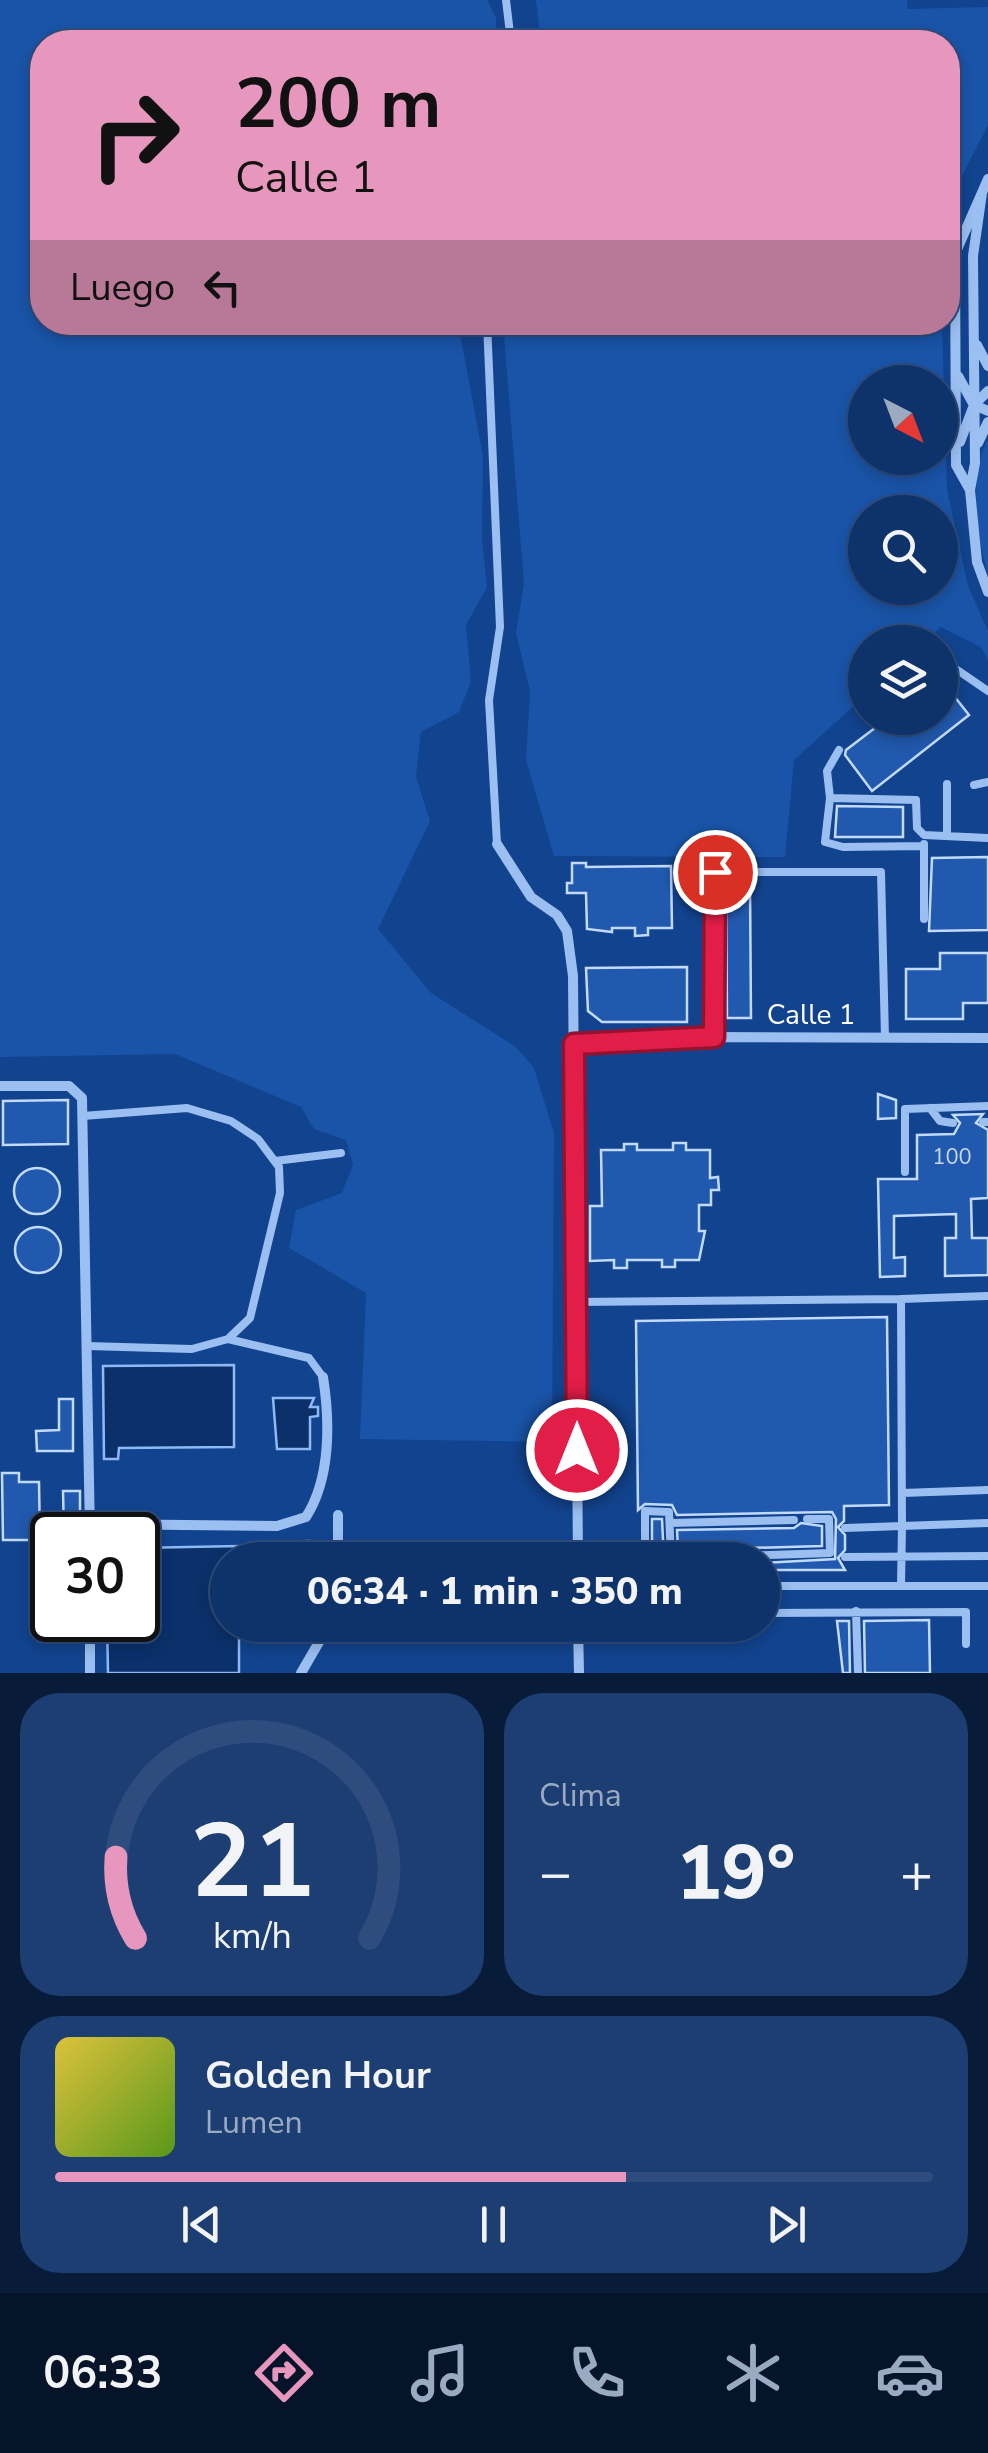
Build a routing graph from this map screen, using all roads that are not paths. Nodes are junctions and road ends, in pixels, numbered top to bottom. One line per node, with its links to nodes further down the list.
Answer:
1 (506, 0): 2 (lane)
2 (510, 30)
3 (988, 178): 4 (street)
4 (982, 193): 5 (street); 8 (street)
5 (960, 243)
6 (488, 335): 31 (lane)
7 (956, 335): 9 (street)
8 (974, 338): 10 (street); 13 (street)
9 (956, 365)
10 (988, 366)
11 (958, 374): 13 (street)
12 (988, 391): 13 (street)
13 (974, 404): 14 (street); 16 (street); 17 (street)
14 (988, 411)
15 (988, 422): 17 (street)
16 (958, 448)
17 (975, 463): 19 (street)
18 (958, 469): 19 (street)
19 (970, 490): 20 (street)
20 (988, 592)
21 (958, 670): 22 (lane)
22 (988, 691)
23 (839, 750): 27 (lane)
24 (988, 782): 26 (lane)
25 (946, 784): 29 (lane)
26 (974, 785)
27 (830, 798): 28 (lane); 32 (lane)
28 (924, 834): 29 (lane); 32 (lane)
29 (947, 836): 30 (lane)
30 (988, 838)
31 (497, 844): 37 (street)
32 (924, 846): 33 (lane)
33 (924, 919)
34 (714, 1037): 35 (street, Calle 1); 35 (lane); 37 (street, Calle 1)
35 (885, 1038): 36 (street, Calle 1)
36 (988, 1038)
37 (574, 1044): 48 (street)
38 (0, 1086): 41 (street)
39 (988, 1106): 40 (lane)
40 (930, 1108): 42 (lane); 45 (lane)
41 (82, 1116): 44 (lane); 50 (street)
42 (953, 1123)
43 (341, 1153): 44 (lane)
44 (274, 1162): 49 (lane)
45 (905, 1172)
46 (988, 1296): 47 (lane)
47 (901, 1299): 48 (lane); 53 (lane)
48 (576, 1302): 64 (street)
49 (228, 1339): 50 (lane); 51 (lane)
50 (86, 1346): 54 (street)
51 (323, 1377): 61 (street)
52 (988, 1490): 53 (lane)
53 (902, 1493): 60 (lane)
54 (90, 1512)
55 (338, 1514): 63 (street)
56 (807, 1519): 58 (lane)
57 (794, 1520): 58 (lane)
58 (670, 1523): 65 (lane)
59 (988, 1523): 60 (lane)
60 (902, 1526): 62 (lane); 66 (lane)
61 (160, 1528)
62 (844, 1528)
63 (338, 1542)
64 (578, 1542)
65 (645, 1542)
66 (901, 1556): 67 (lane); 68 (lane); 70 (lane)
67 (988, 1556)
68 (845, 1557)
69 (780, 1586): 70 (lane)
70 (902, 1586): 71 (lane)
71 (988, 1586)
72 (856, 1611): 73 (lane); 77 (lane); 81 (lane)
73 (780, 1612)
74 (90, 1642): 78 (street)
75 (320, 1642): 79 (street)
76 (578, 1642): 80 (street)
77 (966, 1644)
78 (90, 1673)
79 (301, 1673)
80 (579, 1673)
81 (858, 1673)

